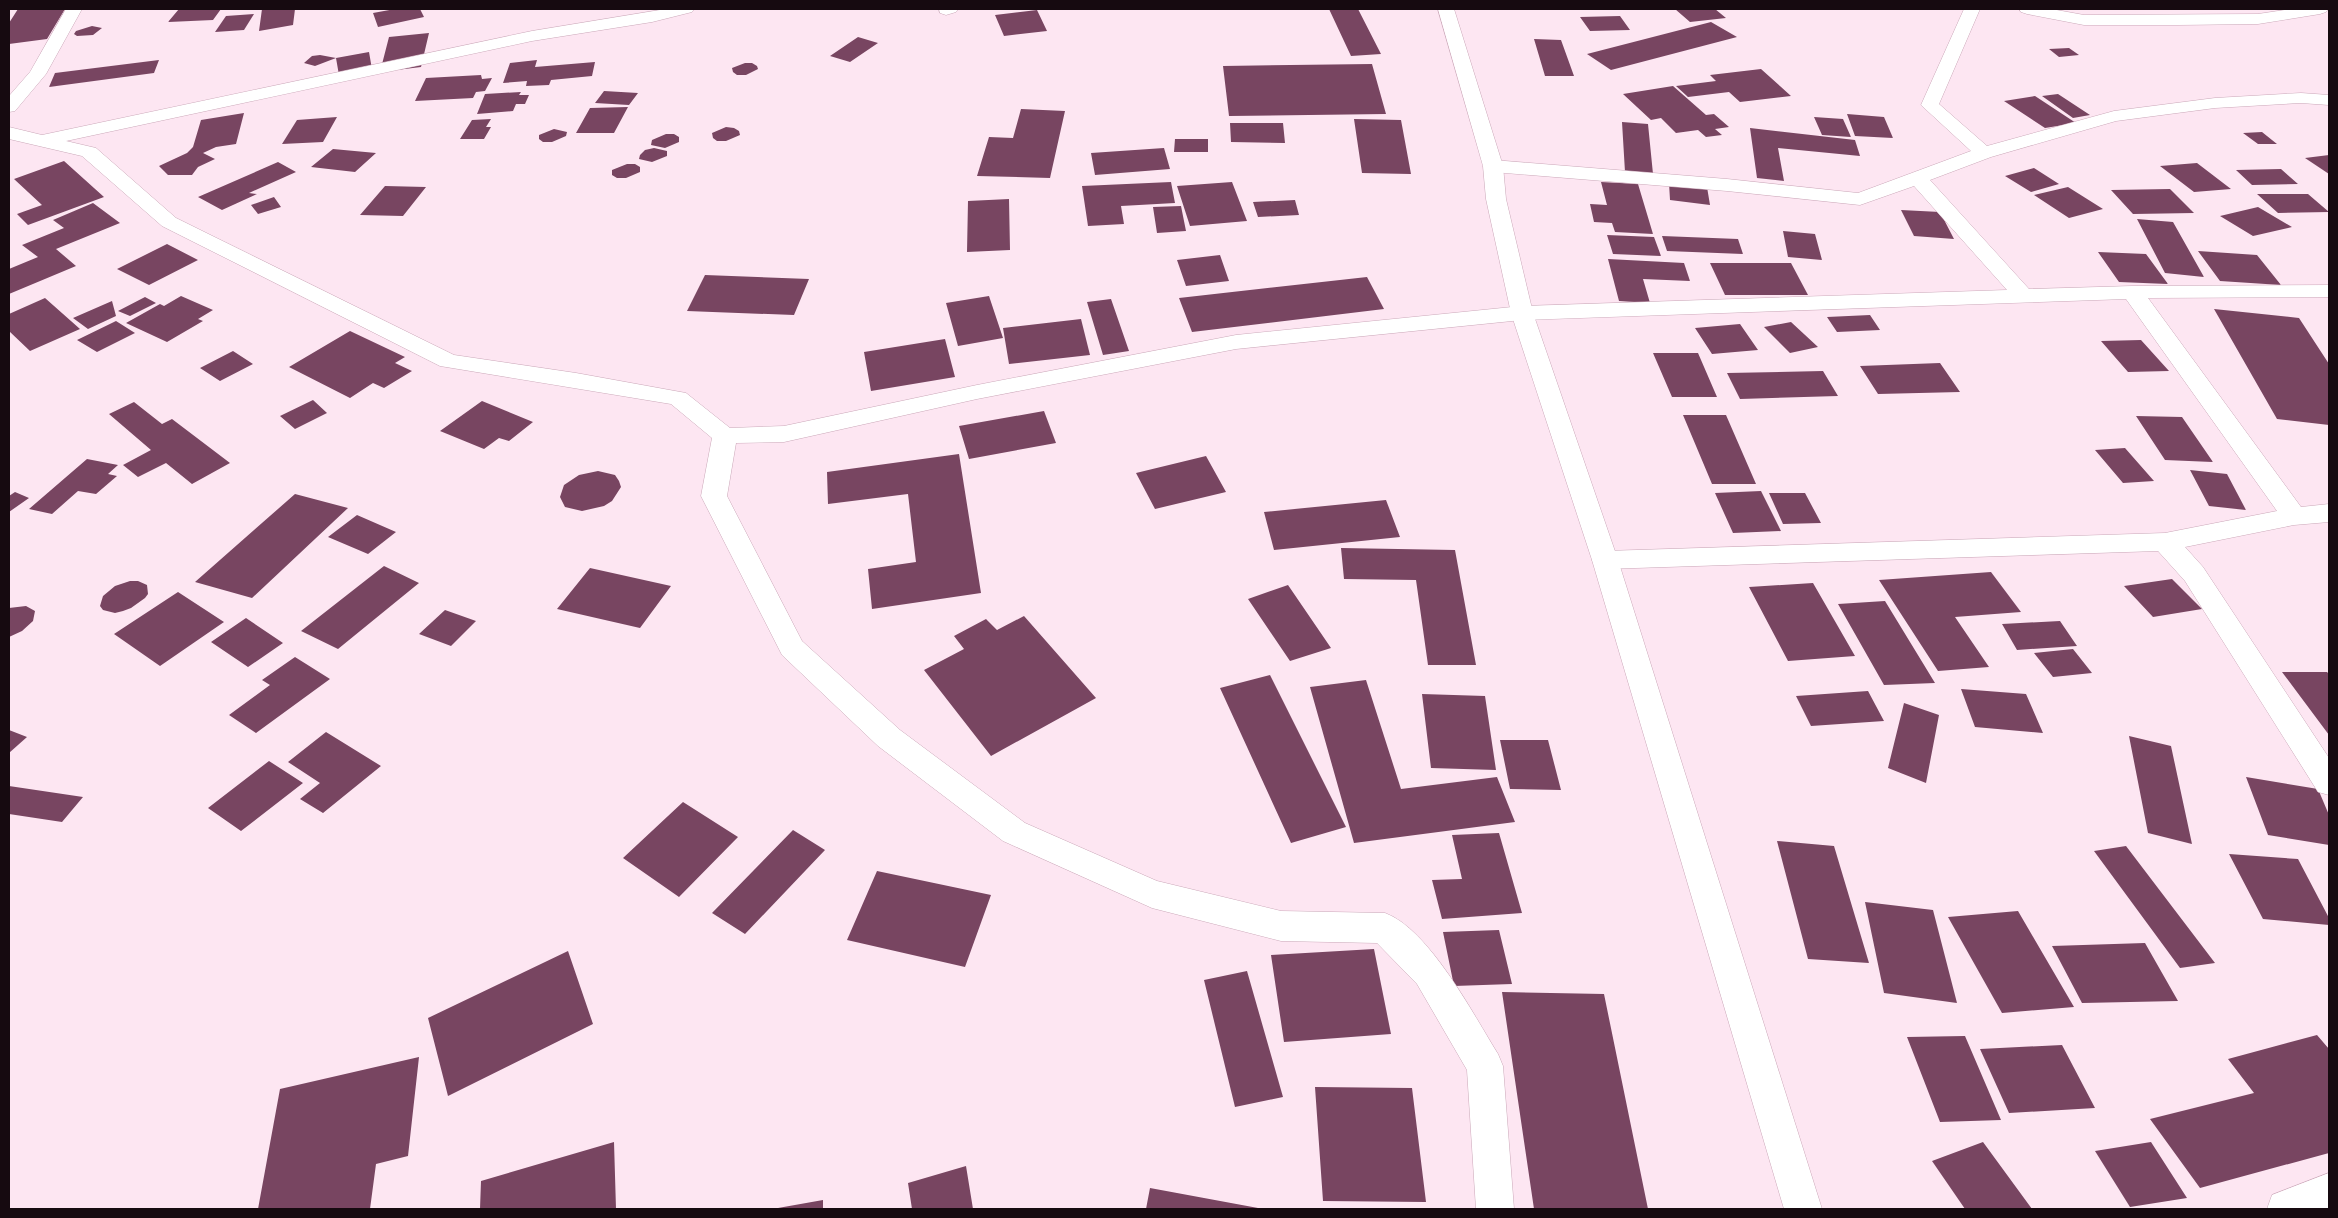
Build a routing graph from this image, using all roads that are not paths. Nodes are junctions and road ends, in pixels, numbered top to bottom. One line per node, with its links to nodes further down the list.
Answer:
1 (74, 9): 11 (main road)
2 (686, 9): 8 (main road)
3 (1446, 9): 15 (main road)
4 (1972, 9): 14 (main road)
5 (2027, 9): 9 (main road)
6 (2233, 9): 9 (main road)
7 (2320, 9): 9 (main road)
8 (646, 13): 13 (main road)
9 (2258, 19)
10 (2329, 100): 14 (main road)
11 (9, 107)
12 (9, 133): 13 (main road)
13 (44, 140): 21 (main road)
14 (1984, 153): 16 (main road)
15 (1493, 166): 16 (main road); 20 (main road)
16 (1918, 178): 19 (main road)
17 (2329, 291): 18 (main road)
18 (2132, 292): 19 (main road); 23 (main road)
19 (2024, 296): 20 (main road)
20 (1522, 313): 21 (main road); 25 (main road)
21 (725, 436): 28 (main road)
22 (2329, 514): 23 (main road)
23 (2294, 516): 24 (main road)
24 (2165, 542): 25 (main road); 26 (main road)
25 (1605, 560): 29 (main road)
26 (2329, 783)
27 (2329, 1192): 30 (main road)
28 (1495, 1209)
29 (1803, 1209)
30 (2286, 1209)

